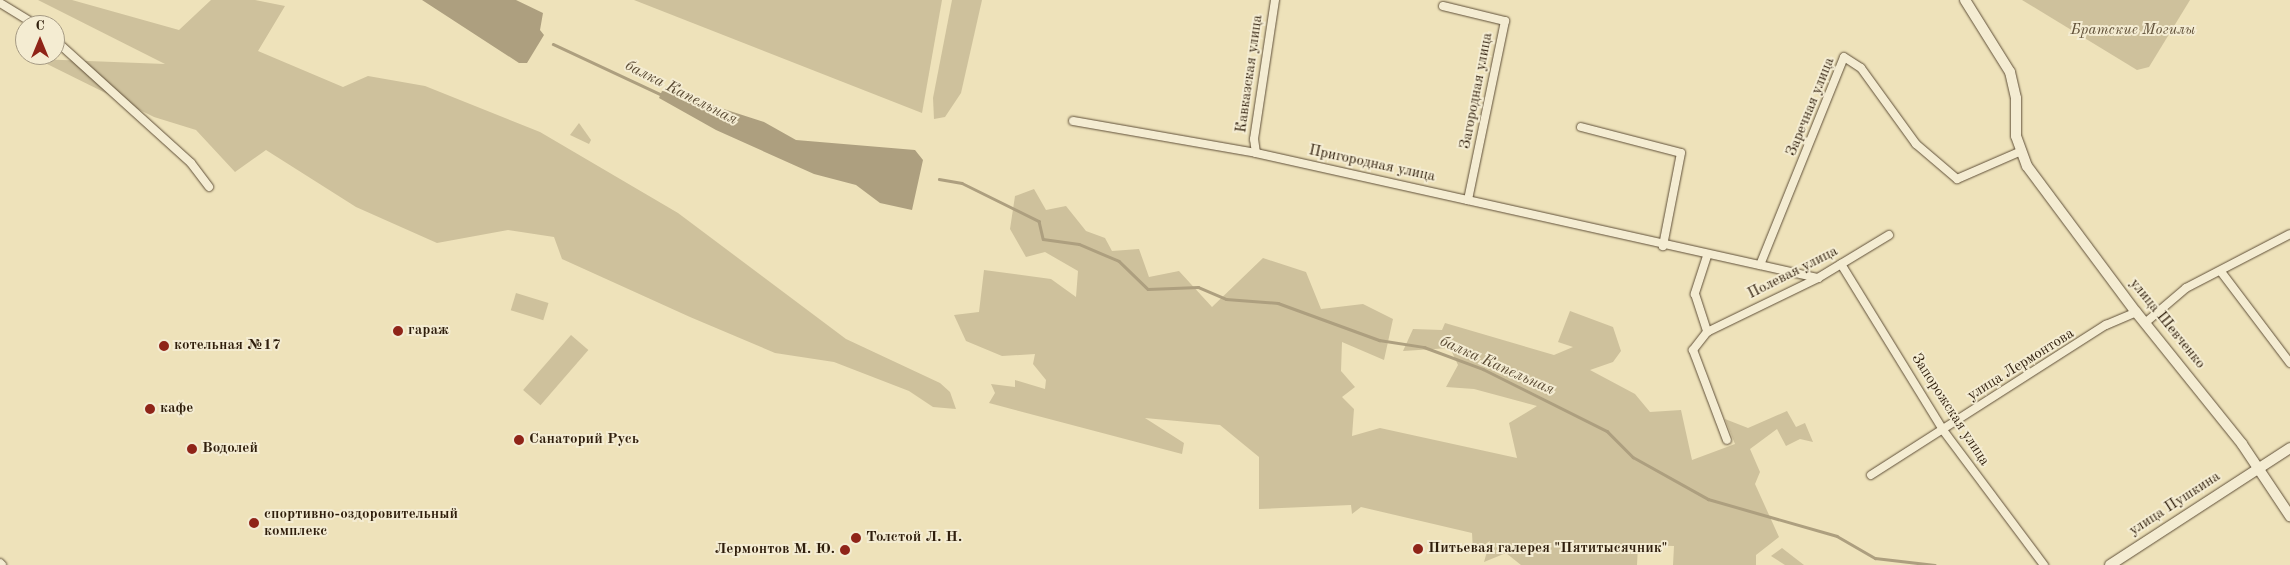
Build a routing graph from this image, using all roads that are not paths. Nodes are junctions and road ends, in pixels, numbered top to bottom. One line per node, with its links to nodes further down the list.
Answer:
1 (1275, 0): 9 (street, Кавказская улица)
2 (1965, 0): 10 (street)
3 (0, 3): 5 (street)
4 (1444, 6): 12 (street, Загородная улица)
5 (20, 15)
6 (65, 49): 11 (street)
7 (1073, 121): 9 (street, Пригородная улица)
8 (1581, 127): 15 (street)
9 (1256, 152): 12 (street, Пригородная улица)
10 (2019, 152): 18 (street, Заречная улица); 21 (street, улица Шевченко)
11 (209, 187)
12 (1468, 200): 15 (street, Пригородная улица)
13 (2290, 234): 19 (street)
14 (1889, 235): 17 (street, Полевая улица)
15 (1663, 246): 16 (street, Пригородная улица)
16 (1707, 256): 18 (street, Пригородная улица); 23 (street)
17 (1841, 264): 20 (street, Полевая улица); 25 (street, Запорожская улица)
18 (1760, 265): 20 (street, Пригородная улица)
19 (2222, 273): 22 (street); 24 (street)
20 (1818, 278): 23 (street, Полевая улица)
21 (2136, 312): 22 (street, улица Шевченко); 25 (street, улица Лермонтова)
22 (2145, 323): 28 (street, улица Шевченко)
23 (1707, 332): 26 (street)
24 (2290, 363)
25 (1943, 430): 29 (street, улица Лермонтова); 31 (street, Запорожская улица)
26 (1728, 440)
27 (2290, 448): 28 (street, улица Пушкина)
28 (2257, 469): 30 (street, улица Шевченко); 32 (street, улица Пушкина)
29 (1870, 475)
30 (2290, 516)
31 (2044, 565)
32 (2110, 565)

